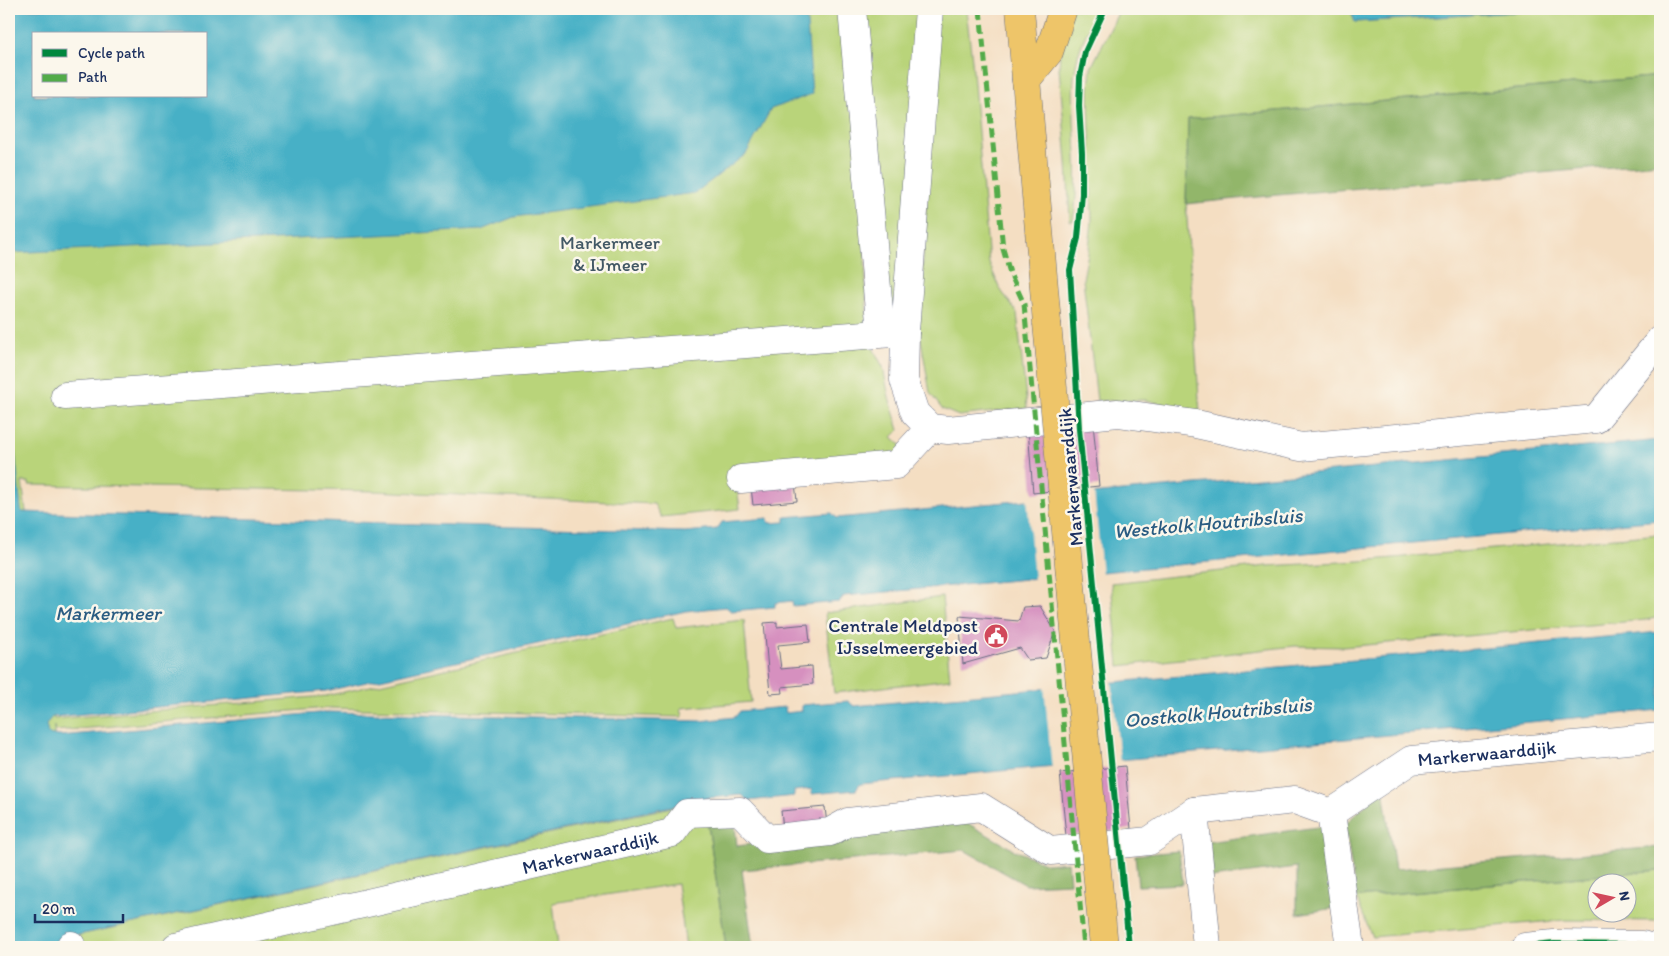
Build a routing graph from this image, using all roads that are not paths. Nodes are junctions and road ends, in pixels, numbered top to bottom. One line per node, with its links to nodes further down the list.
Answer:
1 (852, 9): 6 (street)
2 (929, 9): 6 (street)
3 (1020, 9): 5 (main road, Markerwaarddijk)
4 (1063, 9): 5 (main road)
5 (1026, 80): 15 (main road, Markerwaarddijk, bridge)
6 (893, 332): 8 (street); 9 (street)
7 (1660, 340): 9 (street)
8 (65, 396)
9 (930, 428): 10 (street)
10 (741, 479)
11 (1660, 737): 13 (street, Markerwaarddijk)
12 (1194, 811): 13 (street); 14 (street, Markerwaarddijk); 16 (street)
13 (1331, 813): 17 (street)
14 (176, 947)
15 (1104, 947)
16 (1207, 947)
17 (1350, 947)
18 (1525, 947): 19 (street)
19 (1649, 947)

